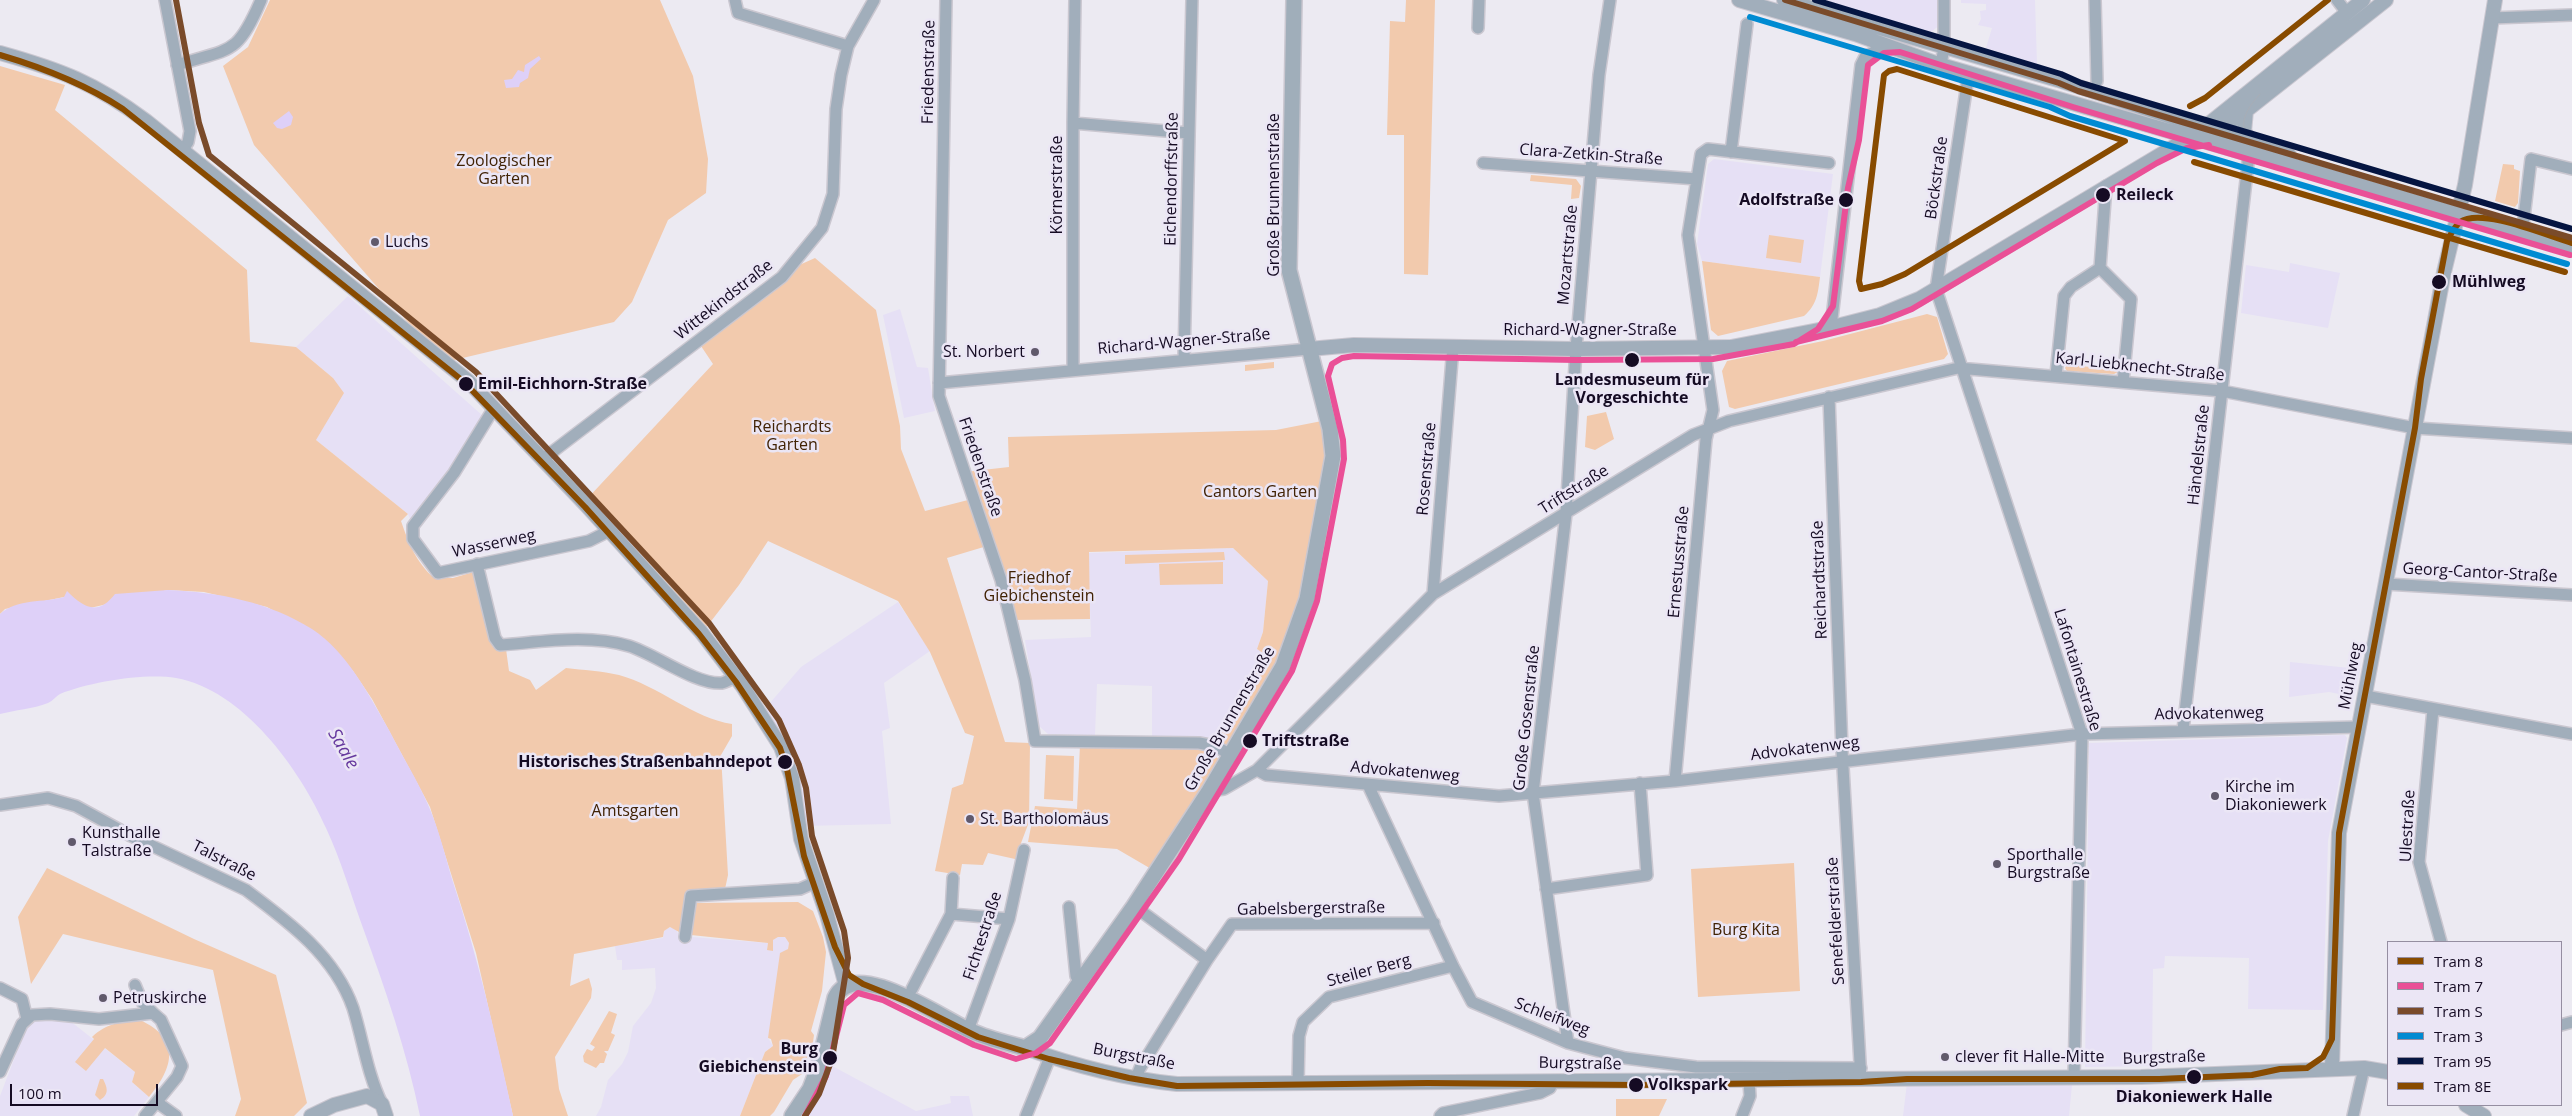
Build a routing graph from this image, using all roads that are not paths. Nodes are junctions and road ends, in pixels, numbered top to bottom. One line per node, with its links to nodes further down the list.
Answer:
1 (165, 0): 28 (street)
2 (261, 0): 28 (street)
3 (734, 0): 24 (street)
4 (874, 0): 24 (street, Wittekindstraße)
5 (946, 0): 62 (street, Friedenstraße)
6 (1075, 0): 33 (street, Körnerstraße)
7 (1192, 0): 35 (street, Eichendorffstraße)
8 (1294, 0): 55 (main road, Große Brunnenstraße)
9 (1479, 0): 23 (street)
10 (1610, 0): 43 (street, Mozartstraße)
11 (1739, 0): 25 (street)
12 (1784, 0): 26 (street)
13 (1944, 0): 26 (street)
14 (2095, 0): 31 (street)
15 (2337, 0): 19 (street)
16 (2363, 0): 19 (street)
17 (2386, 0): 32 (street)
18 (2494, 0): 21 (street, Mühlweg)
19 (2347, 13): 34 (street)
20 (2572, 15): 21 (street)
21 (2492, 18): 46 (street, Mühlweg)
22 (1747, 24): 39 (street)
23 (1478, 28)
24 (848, 46): 69 (street, Wittekindstraße)
25 (1884, 46): 29 (street); 52 (street)
26 (1944, 47): 29 (street); 34 (street)
27 (0, 53): 38 (street)
28 (177, 65): 38 (street)
29 (1941, 65): 30 (street)
30 (1964, 72): 36 (street); 51 (street, Böckstraße)
31 (2097, 81)
32 (2246, 111): 34 (street); 37 (street)
33 (1073, 123): 35 (street); 59 (street, Körnerstraße)
34 (2208, 130): 36 (street); 37 (street)
35 (1189, 133): 57 (street, Eichendorffstraße)
36 (2191, 137): 37 (street); 45 (street, Richard-Wagner-Straße)
37 (2251, 149): 46 (street); 63 (street, Händelstraße)
38 (182, 151): 65 (street)
39 (1731, 152): 41 (street); 44 (street, Ernestusstraße)
40 (1483, 163): 43 (street, Clara-Zetkin-Straße)
41 (1829, 163)
42 (2572, 169): 47 (street)
43 (1591, 172): 44 (street, Clara-Zetkin-Straße); 56 (street, Mozartstraße)
44 (1696, 179): 54 (street, Ernestusstraße)
45 (2106, 186): 50 (street); 51 (street, Richard-Wagner-Straße)
46 (2457, 210): 47 (street); 49 (street); 67 (street, Mühlweg)
47 (2524, 226): 48 (street)
48 (2572, 240)
49 (2572, 248)
50 (2100, 268): 60 (street); 61 (street)
51 (1936, 289): 52 (street, Richard-Wagner-Straße); 58 (street, Lafontainestraße)
52 (1831, 327): 54 (street, Richard-Wagner-Straße)
53 (1453, 347): 55 (street, Richard-Wagner-Straße); 56 (street, Richard-Wagner-Straße); 74 (street, Rosenstraße)
54 (1702, 348): 56 (street, Richard-Wagner-Straße); 66 (street, Ernestusstraße)
55 (1310, 349): 57 (street, Richard-Wagner-Straße); 83 (main road, Große Brunnenstraße)
56 (1576, 349): 70 (street, Mozartstraße)
57 (1184, 360): 59 (street, Richard-Wagner-Straße)
58 (1964, 368): 60 (street, Karl-Liebknecht-Straße); 64 (street, Karl-Liebknecht-Straße); 81 (street, Lafontainestraße)
59 (1073, 370): 62 (street, Richard-Wagner-Straße)
60 (2056, 375): 61 (street, Karl-Liebknecht-Straße)
61 (2123, 382): 63 (street, Karl-Liebknecht-Straße)
62 (939, 383): 83 (street, Friedenstraße)
63 (2222, 391): 67 (street, Karl-Liebknecht-Straße); 80 (street, Händelstraße)
64 (1829, 398): 66 (street, Karl-Liebknecht-Straße); 84 (street, Reichardtstraße)
65 (494, 408): 69 (street); 72 (street, Wasserweg)
66 (1709, 428): 70 (street, Triftstraße); 86 (street, Ernestusstraße)
67 (2415, 428): 68 (street, Karl-Liebknecht-Straße); 73 (street, Mühlweg)
68 (2572, 438)
69 (543, 459): 71 (street)
70 (1566, 514): 74 (street, Triftstraße); 90 (street, Große Gosenstraße)
71 (609, 531): 72 (street, Wasserweg); 76 (street)
72 (476, 564): 76 (street)
73 (2386, 584): 75 (street, Georg-Cantor-Straße); 77 (street, Mühlweg)
74 (1433, 594): 85 (street, Triftstraße)
75 (2572, 595)
76 (736, 677): 94 (street)
77 (2365, 696): 78 (street); 79 (street, Mühlweg)
78 (2433, 709): 82 (street); 102 (street, Ulestraße)
79 (2358, 727): 80 (street, Advokatenweg); 116 (street, Mühlweg)
80 (2184, 730): 81 (street, Advokatenweg)
81 (2082, 734): 84 (street, Advokatenweg); 121 (street, Lafontainestraße)
82 (2572, 734)
83 (1231, 755): 89 (main road, Große Brunnenstraße)
84 (1843, 760): 86 (street, Advokatenweg); 120 (street, Senefelderstraße)
85 (1257, 770): 88 (street, Advokatenweg); 89 (street, Triftstraße)
86 (1675, 781): 87 (street, Advokatenweg)
87 (1640, 783): 90 (street, Advokatenweg); 95 (street)
88 (1368, 786): 90 (street, Advokatenweg); 100 (street, Schleifweg)
89 (1209, 791): 96 (main road, Große Brunnenstraße)
90 (1533, 793): 95 (street, Große Gosenstraße)
91 (0, 805): 128 (street, Talstraße)
92 (1024, 850): 99 (street, Fichtestraße)
93 (953, 878): 98 (street)
94 (816, 882): 101 (street); 107 (street)
95 (1546, 888): 113 (street, Große Gosenstraße)
96 (1134, 906): 103 (street); 105 (main road, Große Brunnenstraße)
97 (1069, 907): 105 (street)
98 (951, 914): 99 (street); 109 (street)
99 (1009, 919): 112 (street, Fichtestraße)
100 (1434, 923): 103 (street, Gabelsbergerstraße); 104 (street, Schleifweg)
101 (685, 937)
102 (2441, 941)
103 (1207, 960): 122 (street, Gabelsbergerstraße)
104 (1452, 966): 113 (street, Schleifweg); 125 (street, Steiler Berg)
105 (1080, 981): 114 (main road, Große Brunnenstraße)
106 (135, 985): 110 (street)
107 (846, 986): 112 (main road, Burgstraße); 132 (main road)
108 (0, 988): 111 (street)
109 (912, 989)
110 (153, 1013): 111 (street); 126 (street)
111 (27, 1019): 118 (street)
112 (968, 1030): 114 (main road, Burgstraße)
113 (1568, 1044): 120 (street, Schleifweg)
114 (1025, 1048): 115 (street, Burgstraße)
115 (1050, 1058): 122 (street, Burgstraße); 133 (street)
116 (2332, 1068): 117 (street, Burgstraße); 121 (street, Burgstraße)
117 (2364, 1068): 119 (street, Burgstraße); 136 (street)
118 (0, 1072)
119 (2387, 1072)
120 (1861, 1074): 121 (street, Burgstraße); 124 (street, Burgstraße)
121 (2074, 1077)
122 (1136, 1078): 125 (street, Burgstraße)
123 (1553, 1081): 124 (street, Burgstraße); 125 (street, Burgstraße); 134 (street)
124 (1750, 1082): 135 (street)
125 (1298, 1083)
126 (158, 1103): 129 (street); 130 (street)
127 (2468, 1106): 137 (street)
128 (384, 1110): 131 (street, Talstraße)
129 (145, 1116)
130 (176, 1116)
131 (311, 1116)
132 (792, 1116)
133 (1026, 1116)
134 (1440, 1116)
135 (1742, 1116)
136 (2353, 1116)
137 (2484, 1116)

